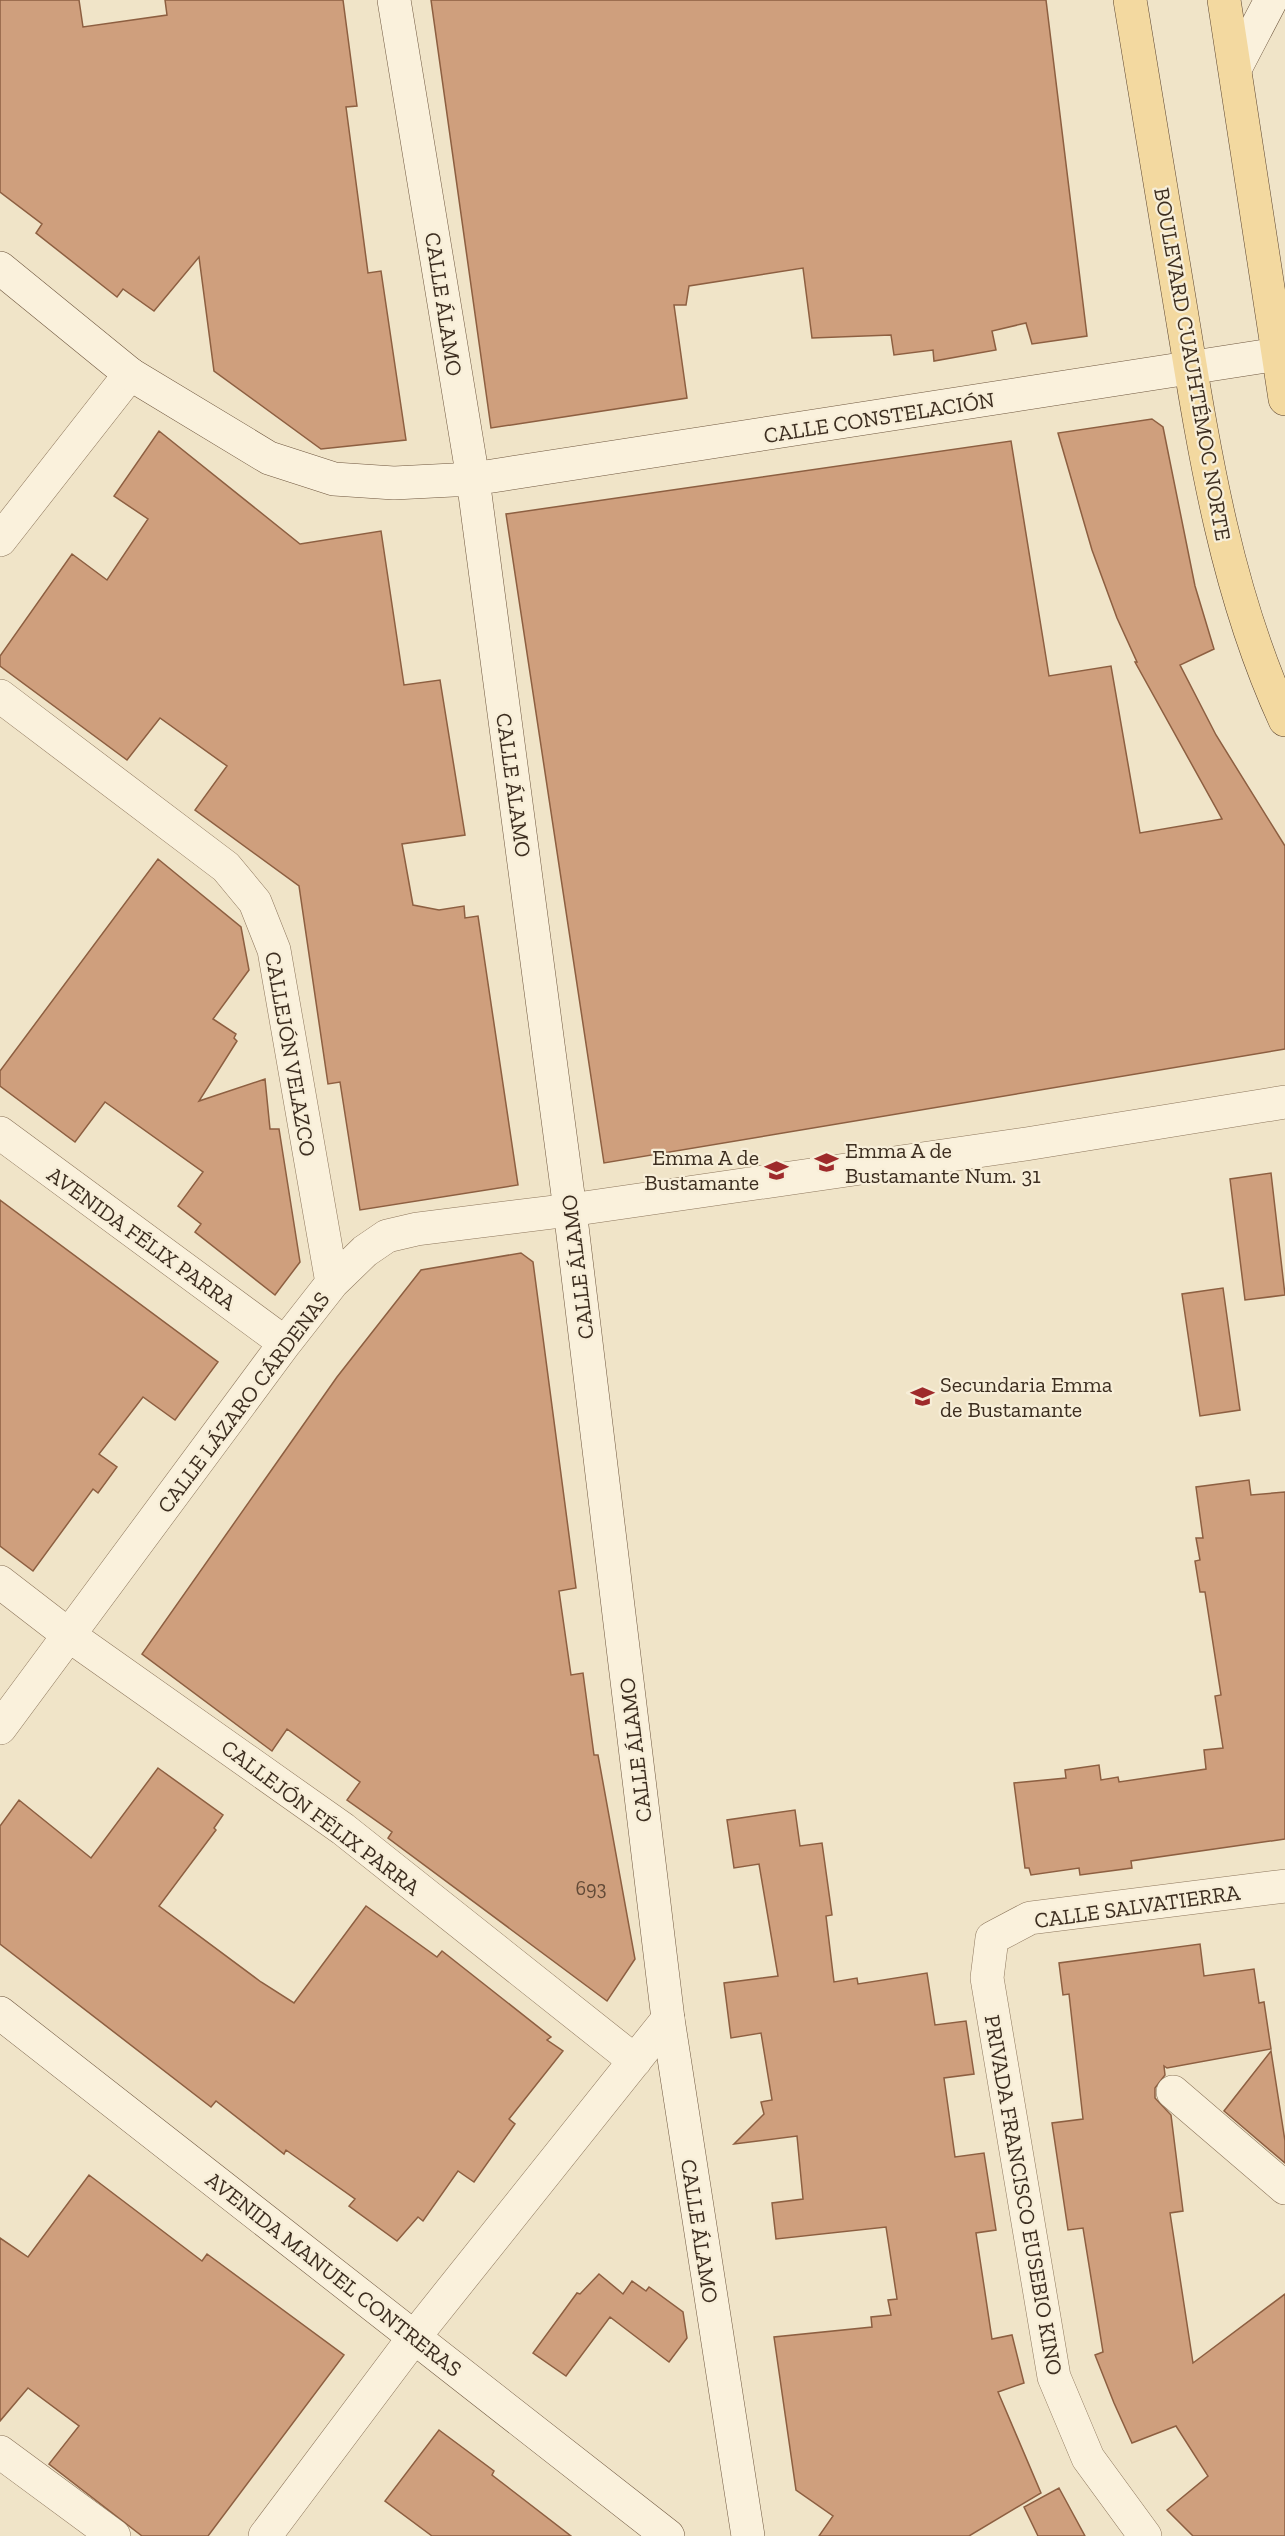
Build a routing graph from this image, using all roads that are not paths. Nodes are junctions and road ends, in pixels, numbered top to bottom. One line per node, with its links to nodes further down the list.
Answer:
1 (394, 0): 11 (street, CALLE ÁLAMO)
2 (1130, 0): 8 (main road, BOULEVARD CUAUHTÉMOC NORTE)
3 (1224, 0): 5 (main road)
4 (1270, 0): 5 (street)
5 (1236, 67): 7 (main road)
6 (0, 268): 9 (street, CALLE CONSTELACIÓN)
7 (1282, 354): 8 (street, CALLE CONSTELACIÓN); 10 (main road)
8 (1191, 370): 11 (street, CALLE CONSTELACIÓN); 14 (main road, BOULEVARD CUAUHTÉMOC NORTE)
9 (130, 374): 11 (street, CALLE CONSTELACIÓN); 12 (street)
10 (1285, 399)
11 (472, 479): 17 (street, CALLE ÁLAMO)
12 (0, 540)
13 (0, 696): 18 (street, CALLEJÓN VELAZCO)
14 (1285, 720)
15 (1285, 1102): 17 (street, CALLE LÁZARO CÁRDENAS)
16 (0, 1133): 19 (street, AVENIDA FÉLIX PARRA)
17 (570, 1210): 18 (street, CALLE LÁZARO CÁRDENAS); 26 (street, CALLE ÁLAMO)
18 (332, 1283): 19 (street, CALLE LÁZARO CÁRDENAS)
19 (285, 1343): 21 (street, CALLE LÁZARO CÁRDENAS)
20 (0, 1582): 21 (street, CALLEJÓN FÉLIX PARRA)
21 (70, 1636): 22 (street, CALLE LÁZARO CÁRDENAS); 27 (street, CALLEJÓN FÉLIX PARRA)
22 (0, 1728)
23 (1285, 1886): 24 (street, CALLE SALVATIERRA)
24 (992, 1938): 36 (street, PRIVADA FRANCISCO EUSEBIO KINO)
25 (0, 2013): 30 (street, AVENIDA MANUEL CONTRERAS)
26 (668, 2019): 27 (street); 35 (street, CALLE ÁLAMO)
27 (635, 2061): 30 (street)
28 (1173, 2092): 29 (street)
29 (1285, 2188)
30 (415, 2336): 33 (street); 34 (street, AVENIDA MANUEL CONTRERAS)
31 (0, 2452): 32 (street)
32 (114, 2536)
33 (265, 2536)
34 (668, 2536)
35 (748, 2536)
36 (1145, 2536)

